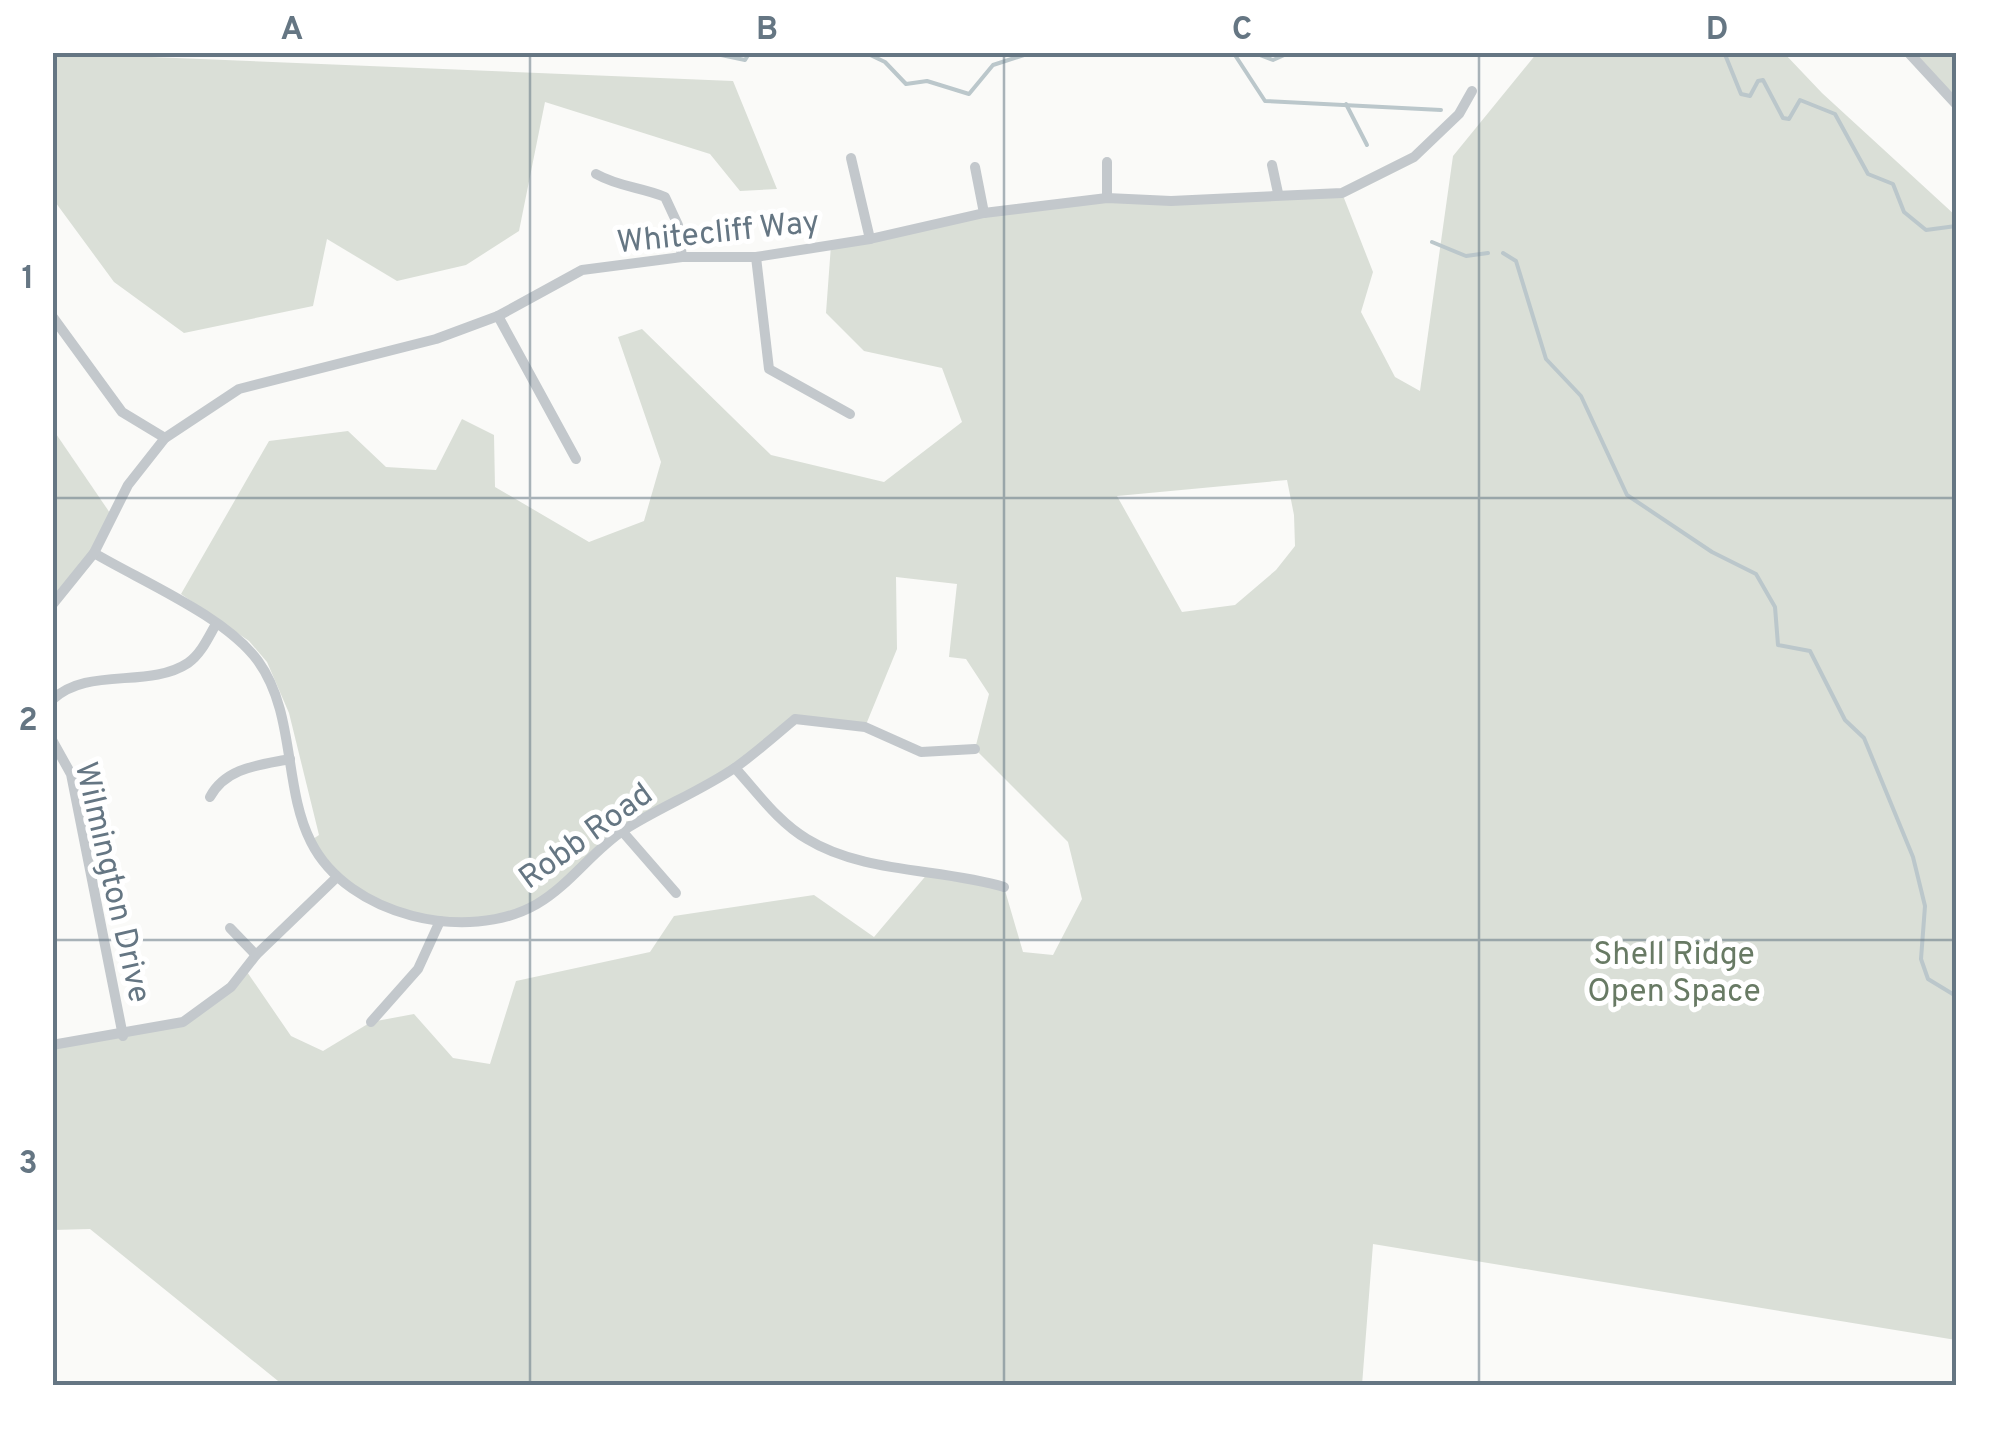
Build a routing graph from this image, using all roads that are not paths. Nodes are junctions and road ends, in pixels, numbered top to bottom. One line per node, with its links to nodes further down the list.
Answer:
1 (1908, 52): 3 (street)
2 (1472, 91): 9 (street, Whitecliff Way)
3 (1956, 104)
4 (851, 158): 12 (street)
5 (1107, 162): 10 (street)
6 (1272, 166): 9 (street)
7 (975, 167): 11 (street)
8 (596, 174): 13 (street)
9 (1278, 193): 10 (street, Whitecliff Way)
10 (1108, 198): 11 (street, Whitecliff Way)
11 (984, 213): 12 (street, Whitecliff Way)
12 (870, 239): 14 (street, Whitecliff Way)
13 (682, 257): 14 (street, Whitecliff Way); 16 (street, Whitecliff Way)
14 (756, 257): 17 (street)
15 (52, 316): 18 (street)
16 (498, 316): 18 (street, Whitecliff Way); 19 (street)
17 (850, 414)
18 (165, 438): 20 (street, Whitecliff Way)
19 (576, 458)
20 (94, 553): 21 (street, Whitecliff Way); 22 (street, Robb Road)
21 (52, 604)
22 (216, 624): 23 (street); 26 (street, Robb Road)
23 (52, 700)
24 (52, 740): 37 (street, Wilmington Drive)
25 (975, 748): 27 (street, Robb Road)
26 (290, 758): 28 (street); 30 (street, Robb Road)
27 (735, 768): 29 (street, Robb Road); 31 (street)
28 (210, 798)
29 (622, 831): 32 (street); 33 (street, Robb Road)
30 (336, 878): 33 (street, Robb Road); 35 (street)
31 (1004, 887)
32 (676, 893)
33 (440, 921): 36 (street)
34 (230, 928): 35 (street)
35 (256, 956): 37 (street)
36 (371, 1022)
37 (123, 1036): 38 (street)
38 (52, 1045)

